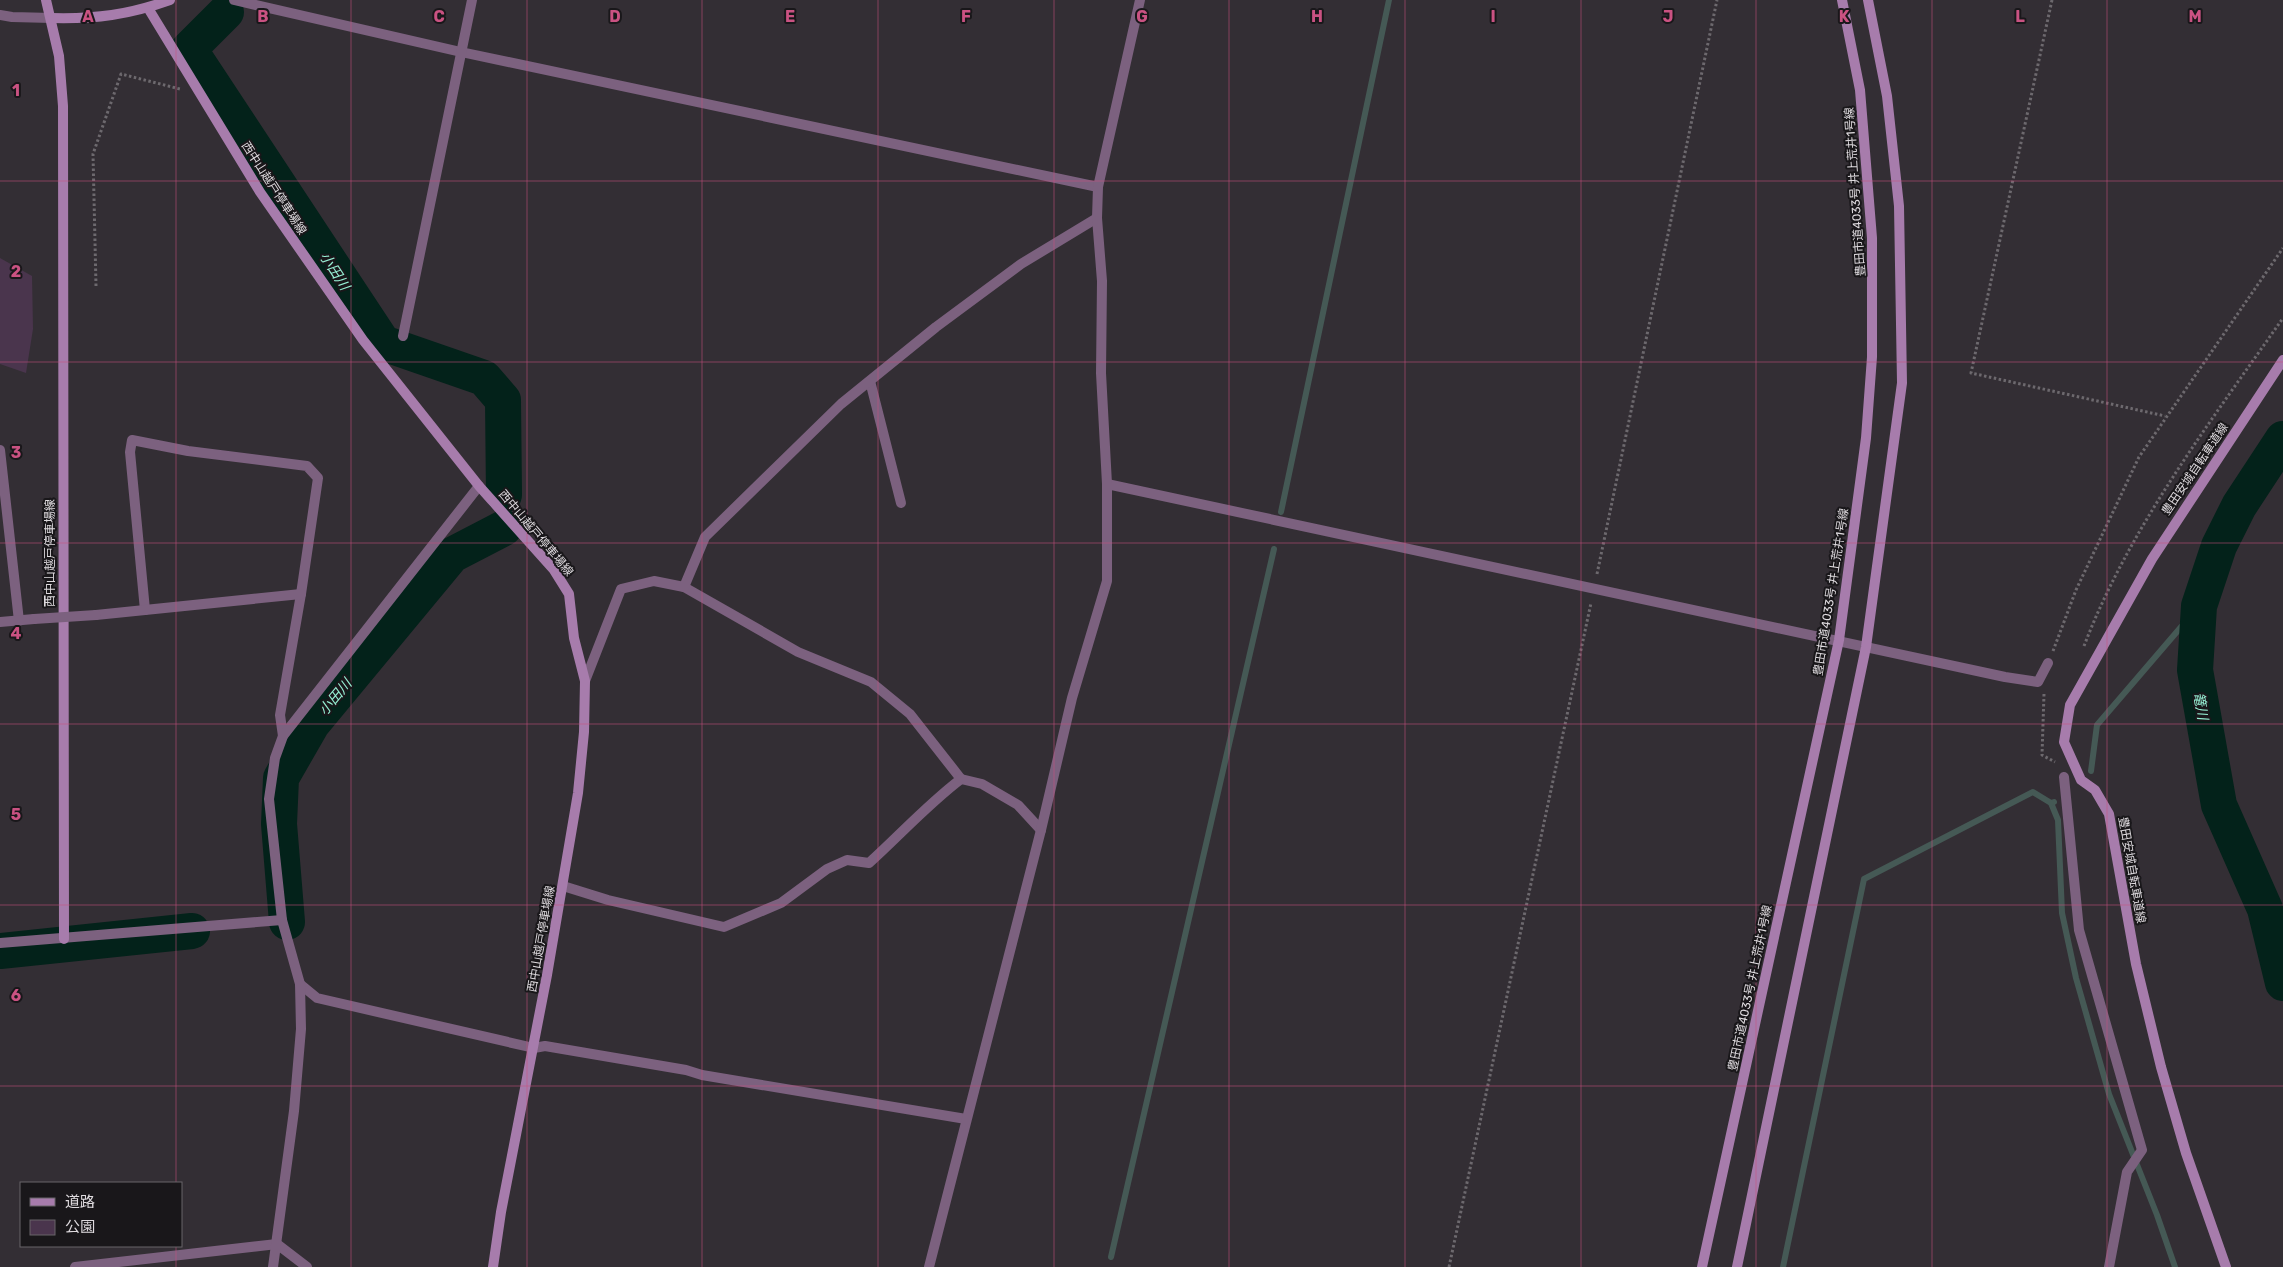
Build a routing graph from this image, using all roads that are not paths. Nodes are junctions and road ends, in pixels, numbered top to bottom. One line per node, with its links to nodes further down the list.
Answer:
1 (46, 0): 10 (main road, 西中山越戸停車場線)
2 (170, 0): 8 (main road)
3 (234, 0): 11 (street)
4 (472, 0): 11 (street)
5 (1140, 0): 12 (street)
6 (1842, 0): 26 (main road, 豊田市道4033号 井上荒井1号線)
7 (1868, 0): 27 (main road)
8 (148, 8): 10 (main road); 19 (main road, 西中山越戸停車場線)
9 (0, 15): 10 (street)
10 (52, 18): 36 (main road, 西中山越戸停車場線)
11 (461, 52): 12 (street); 14 (street)
12 (1098, 187): 13 (street)
13 (1097, 218): 16 (street); 18 (street)
14 (403, 336)
15 (2283, 360): 50 (main road, 豊田安城自転車道線)
16 (870, 381): 20 (street); 21 (street)
17 (0, 450): 24 (street)
18 (1107, 484): 26 (street); 33 (street)
19 (479, 486): 29 (main road, 西中山越戸停車場線); 30 (street)
20 (901, 503)
21 (684, 586): 29 (street); 32 (street)
22 (301, 594): 23 (street); 23 (street); 30 (street)
23 (146, 610): 24 (street, bridge)
24 (19, 620): 25 (street)
25 (0, 622)
26 (1839, 640): 27 (street); 47 (main road, 豊田市道4033号 井上荒井1号線)
27 (1866, 646): 28 (street); 48 (main road)
28 (2048, 663)
29 (585, 681): 34 (main road, 西中山越戸停車場線)
30 (283, 736): 35 (street)
31 (2064, 777): 49 (street)
32 (961, 779): 33 (street); 34 (street)
33 (1042, 830): 40 (street)
34 (563, 886): 39 (main road, 西中山越戸停車場線)
35 (282, 920): 36 (street); 38 (street)
36 (64, 939): 37 (street)
37 (0, 943)
38 (300, 984): 39 (street); 41 (street)
39 (534, 1048): 40 (street); 45 (main road, 西中山越戸停車場線)
40 (966, 1119): 46 (street)
41 (277, 1244): 42 (street); 43 (street); 44 (street)
42 (75, 1267)
43 (273, 1267)
44 (307, 1267)
45 (493, 1267)
46 (929, 1267)
47 (1702, 1267)
48 (1737, 1267)
49 (2110, 1267)
50 (2226, 1267)

